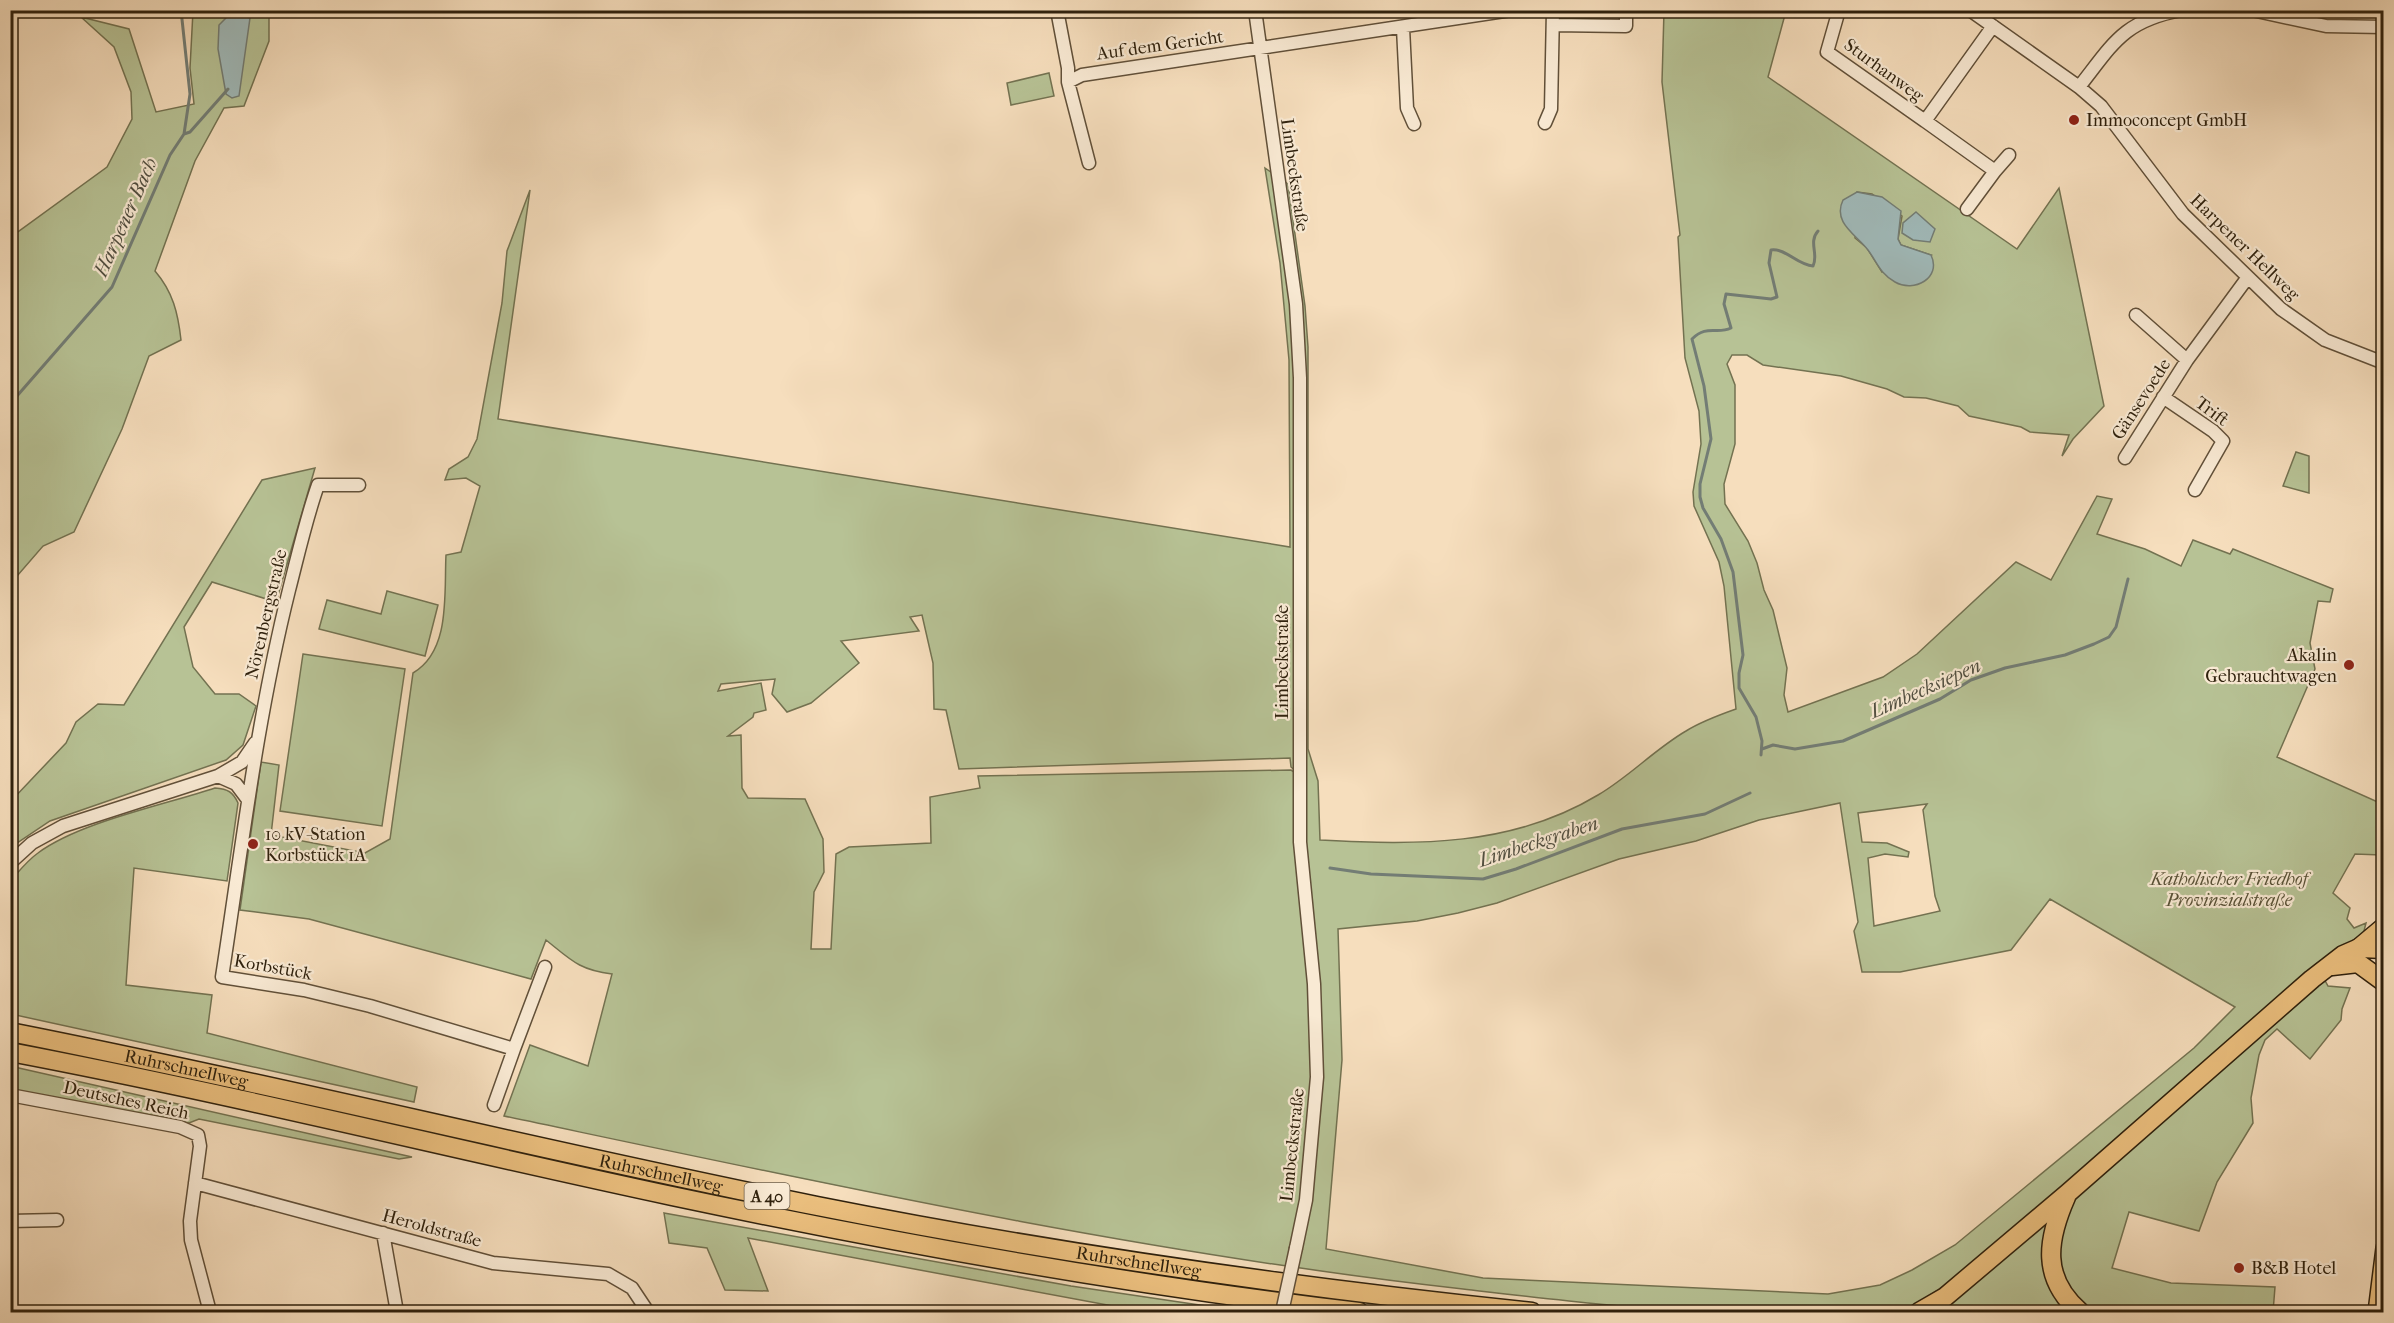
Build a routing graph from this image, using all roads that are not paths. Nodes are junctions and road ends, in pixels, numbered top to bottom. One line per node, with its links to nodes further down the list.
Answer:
1 (1057, 10): 16 (street)
2 (1255, 10): 15 (street, Limbeckstraße)
3 (1510, 10): 14 (street, Auf dem Gericht)
4 (1553, 10): 11 (street)
5 (1626, 10): 11 (street)
6 (1839, 10): 18 (street, Sturhanweg)
7 (1970, 10): 12 (street, Harpener Hellweg)
8 (2181, 10): 10 (street)
9 (2252, 10): 13 (street)
10 (2137, 16): 17 (street)
11 (1553, 25): 19 (street)
12 (1993, 26): 17 (street, Harpener Hellweg); 18 (street, Sturhanweg)
13 (2384, 27)
14 (1403, 28): 15 (street, Auf dem Gericht); 20 (street)
15 (1260, 48): 16 (street, Auf dem Gericht); 57 (street, Limbeckstraße, bridge)
16 (1068, 82): 22 (street)
17 (2079, 87): 25 (street, Harpener Hellweg)
18 (1925, 121): 23 (street, Sturhanweg)
19 (1545, 123)
20 (1414, 124)
21 (2009, 155): 23 (street)
22 (1089, 163)
23 (1995, 171): 24 (street)
24 (1967, 209)
25 (2248, 277): 27 (street, Gänsevoede); 28 (street, Harpener Hellweg)
26 (2136, 315): 27 (street, Gänsevoede)
27 (2187, 360): 29 (street, Gänsevoede)
28 (2384, 363)
29 (2163, 398): 30 (street, Gänsevoede); 32 (street, Trift)
30 (2125, 458)
31 (359, 485): 33 (street, Nörenbergstraße)
32 (2195, 490)
33 (257, 740): 34 (street, Nörenbergstraße); 35 (street, Korbstück)
34 (218, 776): 35 (street); 36 (street, Nörenbergstraße)
35 (248, 800): 44 (street, Korbstück)
36 (10, 863)
37 (2384, 927): 39 (highway)
38 (2384, 949): 39 (highway)
39 (2358, 955): 40 (highway); 42 (highway); 49 (highway)
40 (2384, 962)
41 (544, 967): 44 (street)
42 (2384, 982)
43 (10, 1032): 59 (highway, Ruhrschnellweg / A 40)
44 (514, 1049): 47 (street)
45 (10, 1052): 58 (highway, Ruhrschnellweg / A 40)
46 (10, 1095): 48 (street, Deutsches Reich)
47 (494, 1105)
48 (195, 1183): 52 (street, Heroldstraße); 54 (street, Deutsches Reich)
49 (2068, 1193): 60 (highway); 61 (highway)
50 (57, 1220): 51 (street)
51 (10, 1221)
52 (383, 1233): 55 (street); 56 (street, Heroldstraße)
53 (2384, 1248): 62 (main road)
54 (210, 1312)
55 (397, 1312)
56 (648, 1312)
57 (1282, 1312)
58 (1359, 1312)
59 (1532, 1312)
60 (1919, 1312)
61 (2080, 1312)
62 (2376, 1312)

